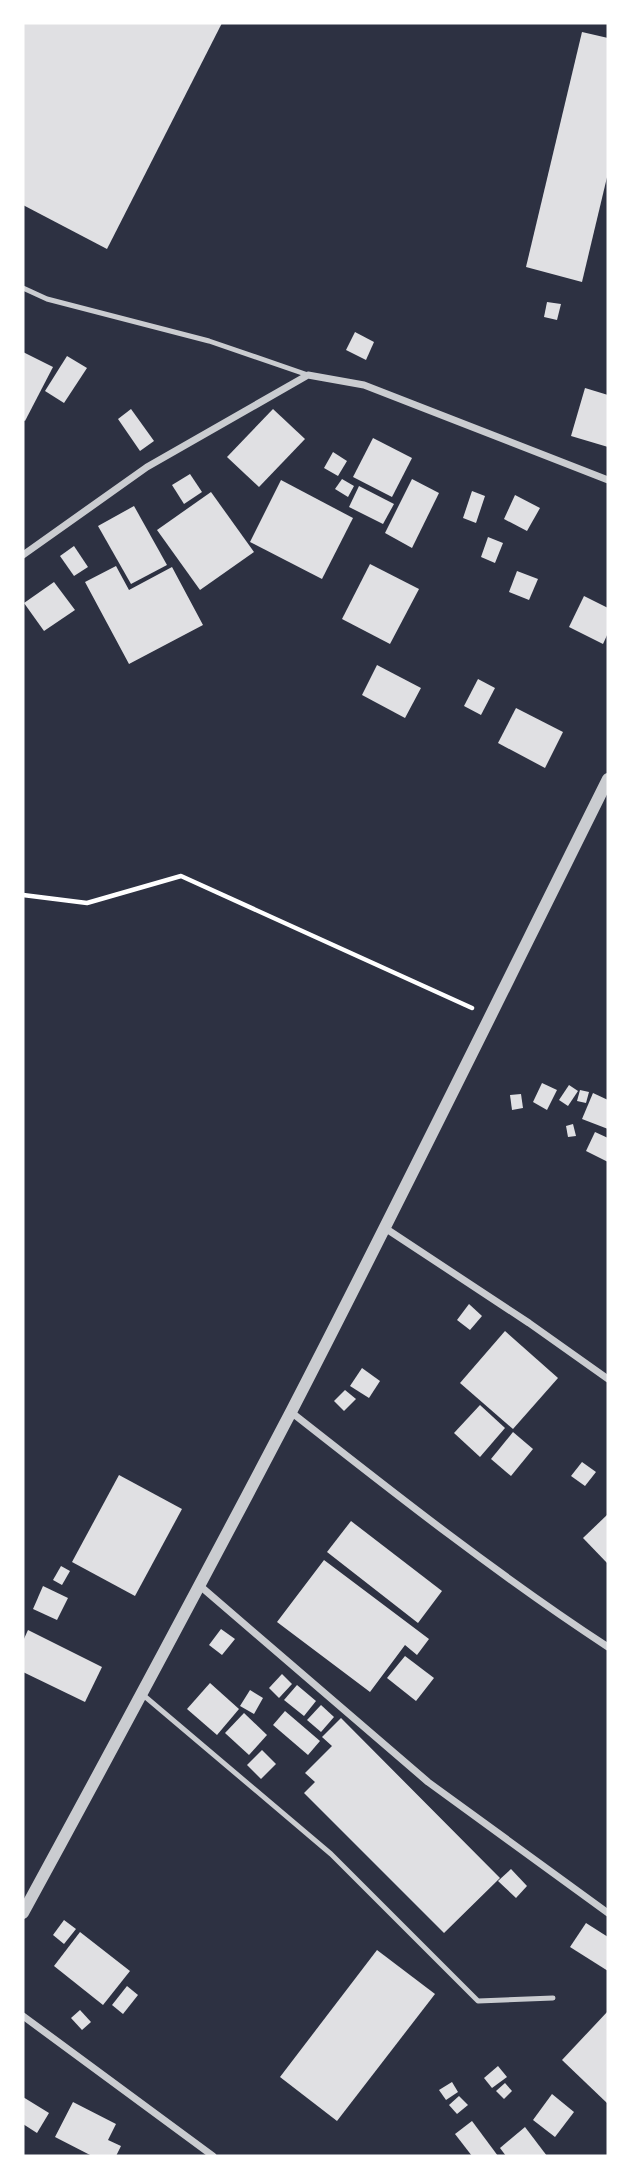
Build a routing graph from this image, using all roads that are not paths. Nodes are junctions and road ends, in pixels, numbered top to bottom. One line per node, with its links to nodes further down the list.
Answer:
1 (23, 288): 2 (lane)
2 (308, 375): 3 (street); 4 (street)
3 (608, 480)
4 (23, 555)
5 (608, 779): 6 (street)
6 (385, 1228): 7 (street); 8 (street)
7 (608, 1379)
8 (291, 1412): 9 (street); 10 (street)
9 (199, 1585): 11 (street); 13 (street)
10 (608, 1647)
11 (142, 1694): 12 (street); 14 (lane)
12 (23, 1913)
13 (608, 1913)
14 (553, 1998)
15 (23, 2016): 16 (street)
16 (213, 2156)

